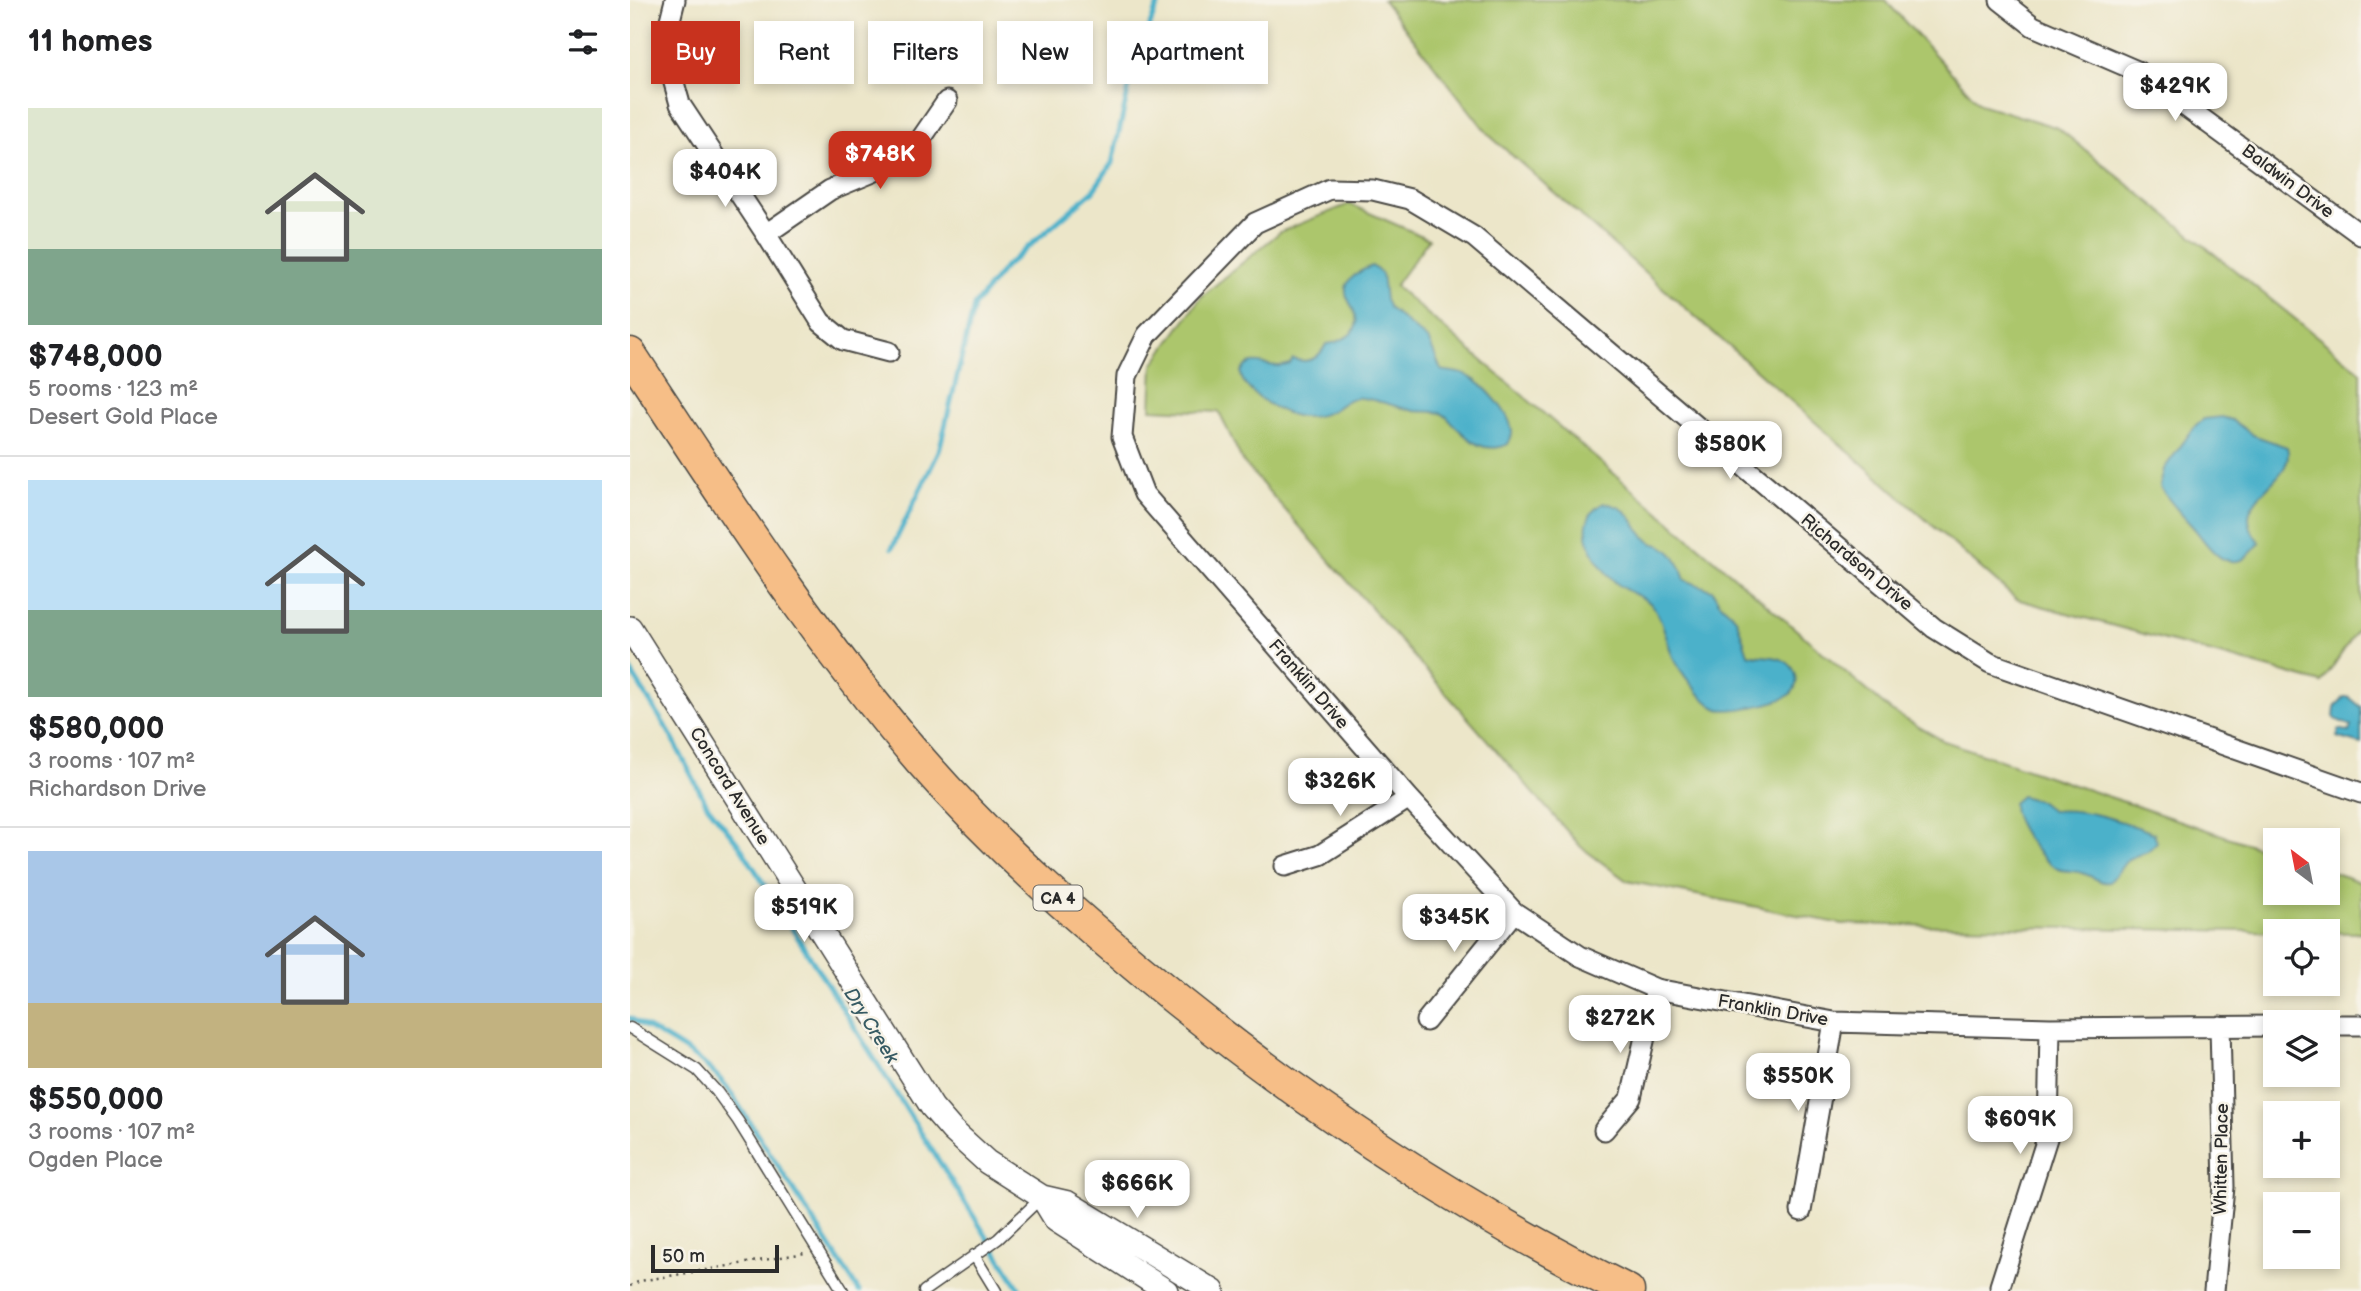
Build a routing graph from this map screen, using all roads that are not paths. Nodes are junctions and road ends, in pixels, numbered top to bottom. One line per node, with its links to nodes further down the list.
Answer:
1 (676, 0): 4 (street)
2 (2000, 0): 5 (street, Baldwin Drive)
3 (947, 101): 4 (street)
4 (766, 234): 7 (street)
5 (2361, 235)
6 (1147, 335): 10 (street, Richardson Drive); 11 (street, Franklin Drive)
7 (889, 352)
8 (630, 354): 33 (highway, CA 4)
9 (630, 628): 24 (street, Concord Avenue)
10 (2361, 793)
11 (1409, 798): 12 (street); 13 (street, Franklin Drive)
12 (1284, 866)
13 (1514, 912): 14 (street, Franklin Drive); 15 (street)
14 (1656, 989): 16 (street, Franklin Drive); 23 (street)
15 (1426, 1021)
16 (1834, 1022): 22 (street, Franklin Drive); 25 (street)
17 (2340, 1025): 18 (street)
18 (2361, 1025)
19 (2220, 1026): 20 (street, Franklin Drive); 22 (street, Franklin Drive); 34 (street, Whitten Place)
20 (2263, 1026)
21 (630, 1028): 28 (lane)
22 (2050, 1028): 27 (street)
23 (1604, 1130)
24 (1042, 1197): 26 (lane); 31 (street); 32 (street)
25 (1801, 1211)
26 (974, 1255): 29 (lane); 30 (lane)
27 (2000, 1286)
28 (843, 1291)
29 (924, 1291)
30 (996, 1291)
31 (1166, 1291)
32 (1213, 1291)
33 (1628, 1291)
34 (2214, 1291)

